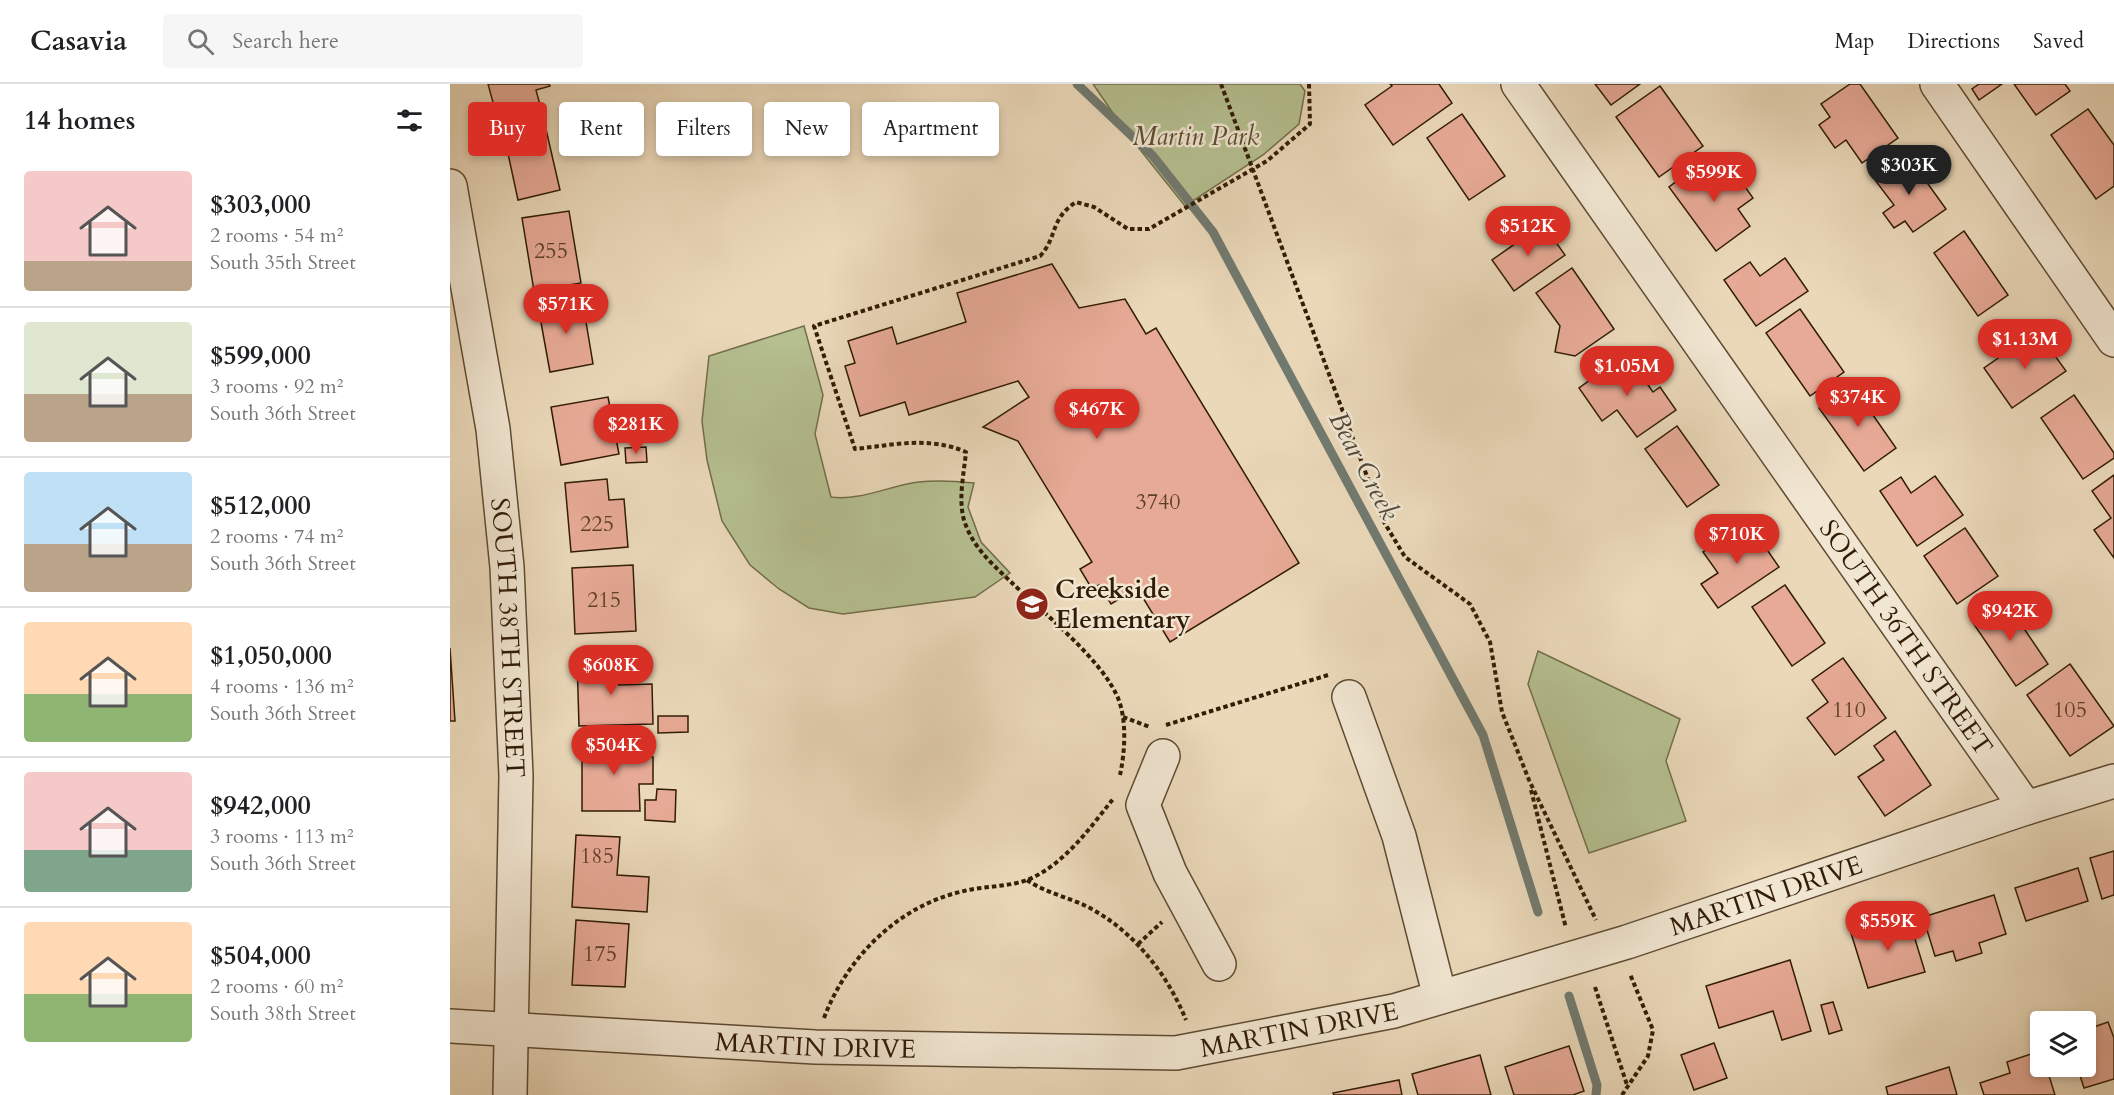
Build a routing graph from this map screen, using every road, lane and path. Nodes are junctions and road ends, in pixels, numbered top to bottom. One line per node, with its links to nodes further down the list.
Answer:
1 (1221, 84): 5 (path)
2 (1309, 84): 5 (path)
3 (1518, 84): 13 (street, SOUTH 36TH STREET)
4 (1937, 84): 7 (street)
5 (1251, 169): 10 (path); 15 (path)
6 (450, 186): 20 (street, SOUTH 38TH STREET)
7 (2114, 340)
8 (1349, 697): 18 (street)
9 (1163, 756): 16 (street)
10 (1119, 778)
11 (2114, 781): 13 (street, MARTIN DRIVE)
12 (1116, 788): 14 (path)
13 (2026, 808): 18 (street, MARTIN DRIVE)
14 (1027, 880): 21 (path); 22 (path)
15 (1566, 929)
16 (1219, 964)
17 (1595, 987): 24 (path)
18 (1440, 997): 22 (street, MARTIN DRIVE)
19 (450, 1026): 20 (street, MARTIN DRIVE)
20 (513, 1028): 21 (street, MARTIN DRIVE); 23 (street, SOUTH 38TH STREET)
21 (815, 1047): 22 (street, MARTIN DRIVE)
22 (1198, 1049)
23 (510, 1095)
24 (1622, 1095)

